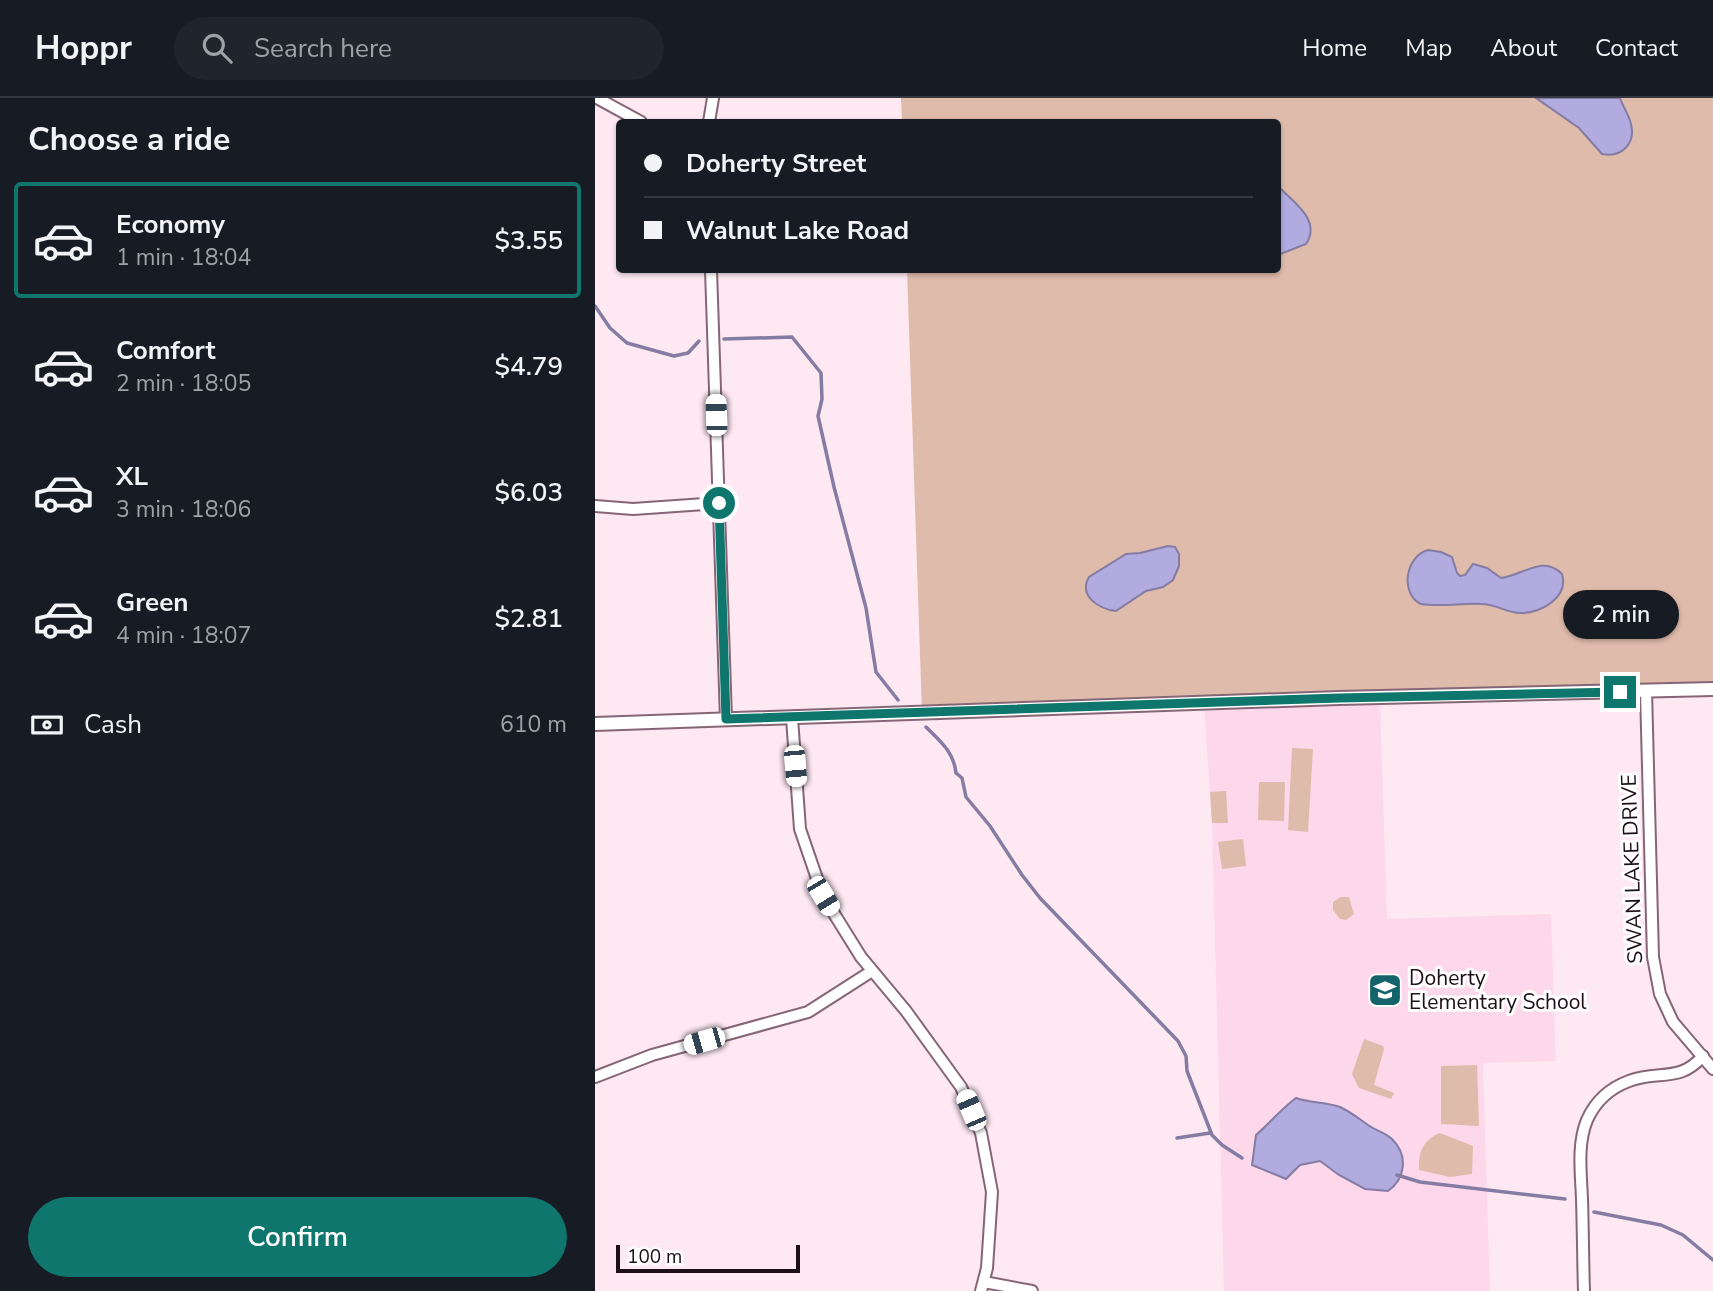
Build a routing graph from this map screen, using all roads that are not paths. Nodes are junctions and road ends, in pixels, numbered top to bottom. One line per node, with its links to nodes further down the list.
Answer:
1 (597, 98): 3 (street)
2 (713, 98): 4 (street)
3 (636, 119)
4 (710, 119)
5 (711, 273): 6 (street)
6 (719, 503): 7 (street); 11 (street)
7 (595, 506)
8 (1713, 689): 9 (street)
9 (1646, 691): 10 (street); 14 (street, SWAN LAKE DRIVE)
10 (792, 718): 11 (street); 13 (street)
11 (726, 719): 12 (street)
12 (595, 724)
13 (872, 971): 16 (street); 17 (street)
14 (1703, 1056): 15 (street, SWAN LAKE DRIVE); 19 (street)
15 (1713, 1069)
16 (595, 1077)
17 (983, 1286): 18 (street)
18 (1032, 1291)
19 (1584, 1291)

